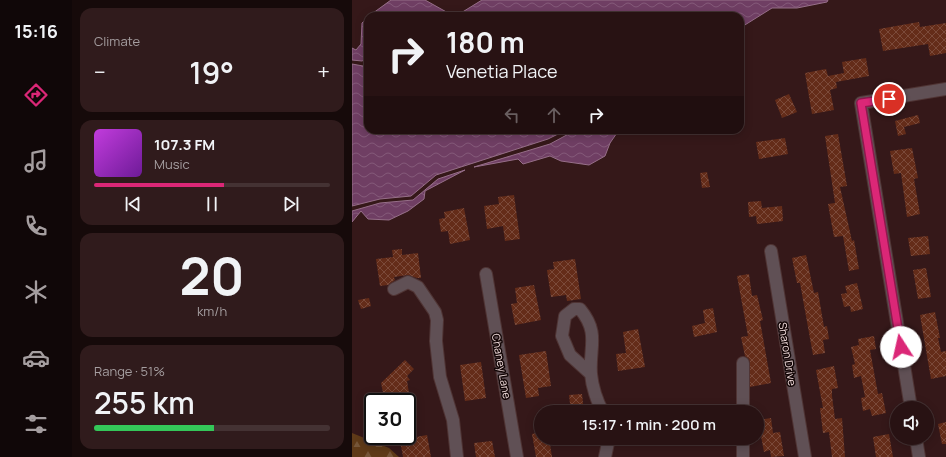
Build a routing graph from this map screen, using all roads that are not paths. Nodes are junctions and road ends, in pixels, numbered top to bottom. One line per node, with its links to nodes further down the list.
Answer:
1 (946, 89): 7 (street)
2 (771, 251): 17 (street, Sharon Drive)
3 (486, 274): 14 (street, Chaney Lane)
4 (394, 289): 13 (street)
5 (743, 363): 9 (street)
6 (591, 374): 6 (street); 8 (street)
7 (910, 401)
8 (599, 405)
9 (743, 405)
10 (608, 445): 15 (street)
11 (743, 445): 16 (street)
12 (917, 445): 18 (street)
13 (456, 457)
14 (517, 457)
15 (605, 457)
16 (743, 457)
17 (805, 457)
18 (919, 457)

